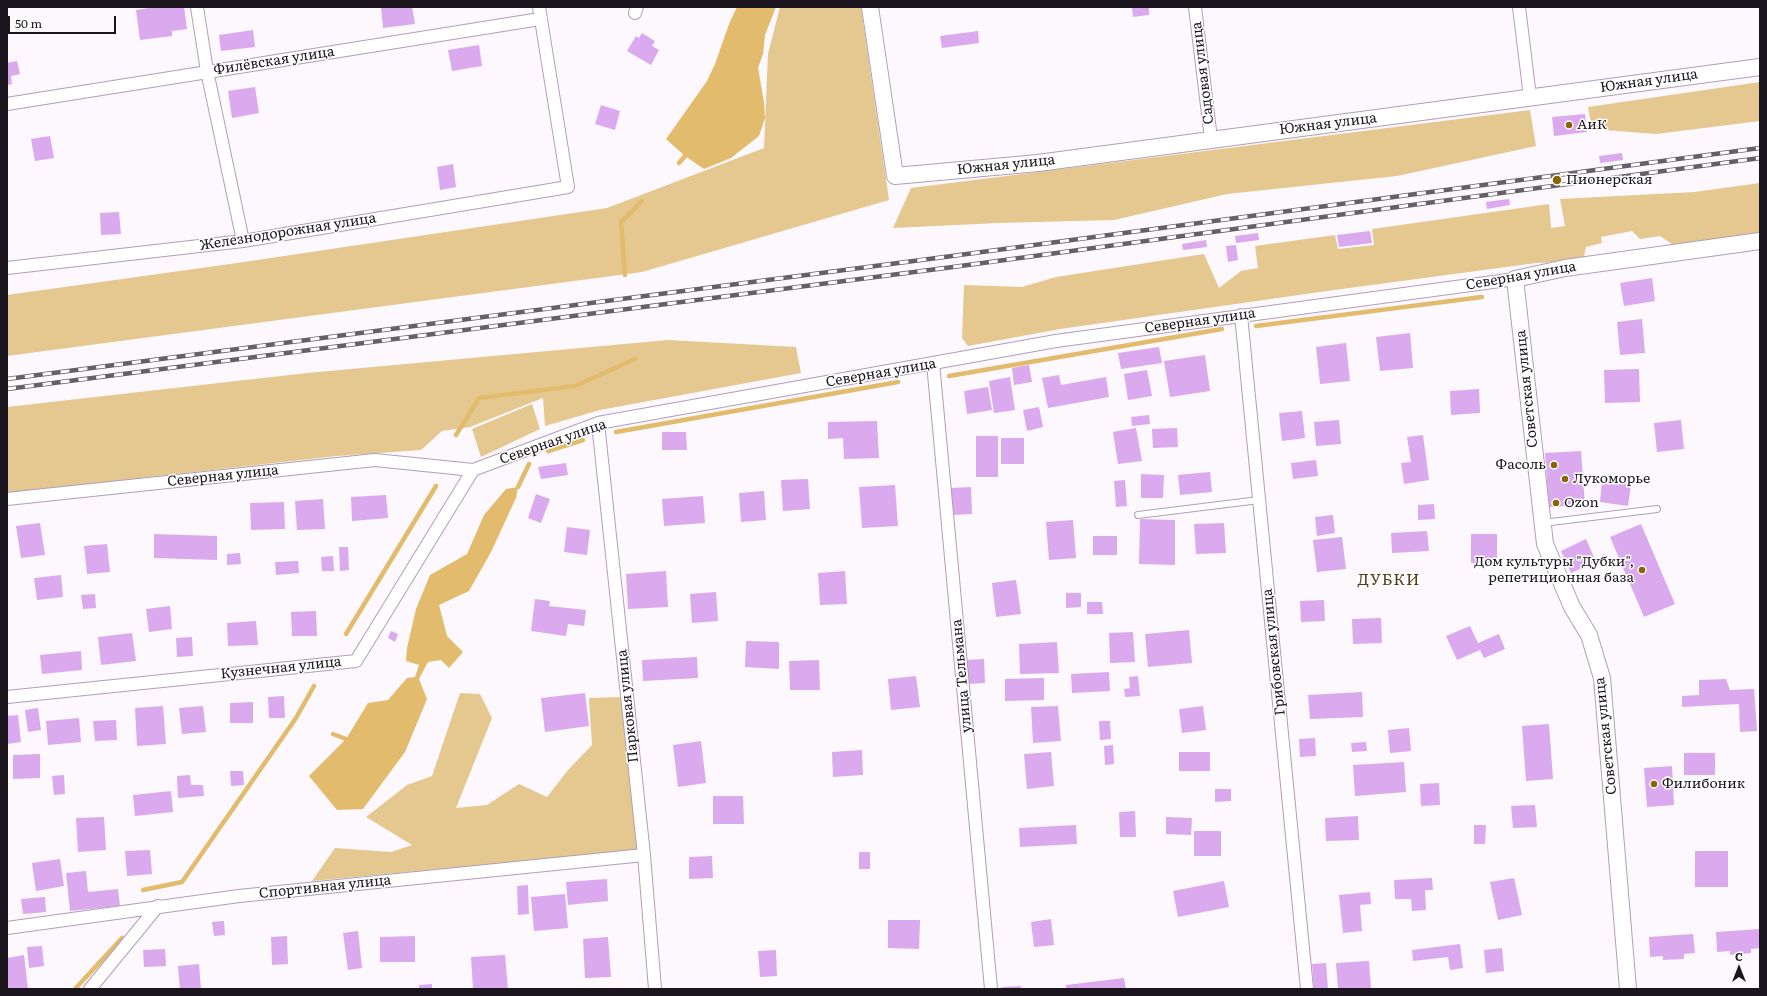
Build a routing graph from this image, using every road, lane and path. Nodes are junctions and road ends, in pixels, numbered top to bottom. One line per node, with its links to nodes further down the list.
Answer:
1 (197, 7): 7 (street)
2 (870, 7): 10 (street, Южная улица)
3 (1195, 7): 10 (street, Садовая улица)
4 (1520, 7): 8 (street)
5 (540, 13): 7 (street, Филёвская улица); 11 (street, Железнодорожная улица)
6 (1760, 67): 8 (street, Южная улица)
7 (207, 71): 9 (street, Филёвская улица); 11 (street)
8 (1530, 97): 10 (street, Южная улица)
9 (7, 104)
10 (1211, 139)
11 (243, 241): 13 (street, Железнодорожная улица)
12 (1760, 241): 14 (street, Северная улица)
13 (7, 268)
14 (1515, 279): 15 (street, Северная улица); 23 (street, Советская улица)
15 (1241, 315): 16 (street, Северная улица); 20 (street, Грибовская улица)
16 (933, 363): 17 (street, Северная улица); 30 (street, улица Тельмана)
17 (598, 423): 18 (street, Северная улица); 25 (street, Парковая улица)
18 (474, 470): 19 (street, Северная улица); 24 (street, Кузнечная улица)
19 (7, 499)
20 (1259, 500): 22 (lane); 31 (street, Грибовская улица)
21 (1657, 509): 23 (lane)
22 (1138, 515)
23 (1542, 523): 32 (street, Советская улица)
24 (7, 697)
25 (644, 855): 26 (street, Спортивная улица); 29 (street, Парковая улица)
26 (158, 906): 27 (street, Спортивная улица); 28 (street)
27 (7, 928)
28 (90, 989)
29 (654, 989)
30 (991, 989)
31 (1307, 989)
32 (1628, 989)

